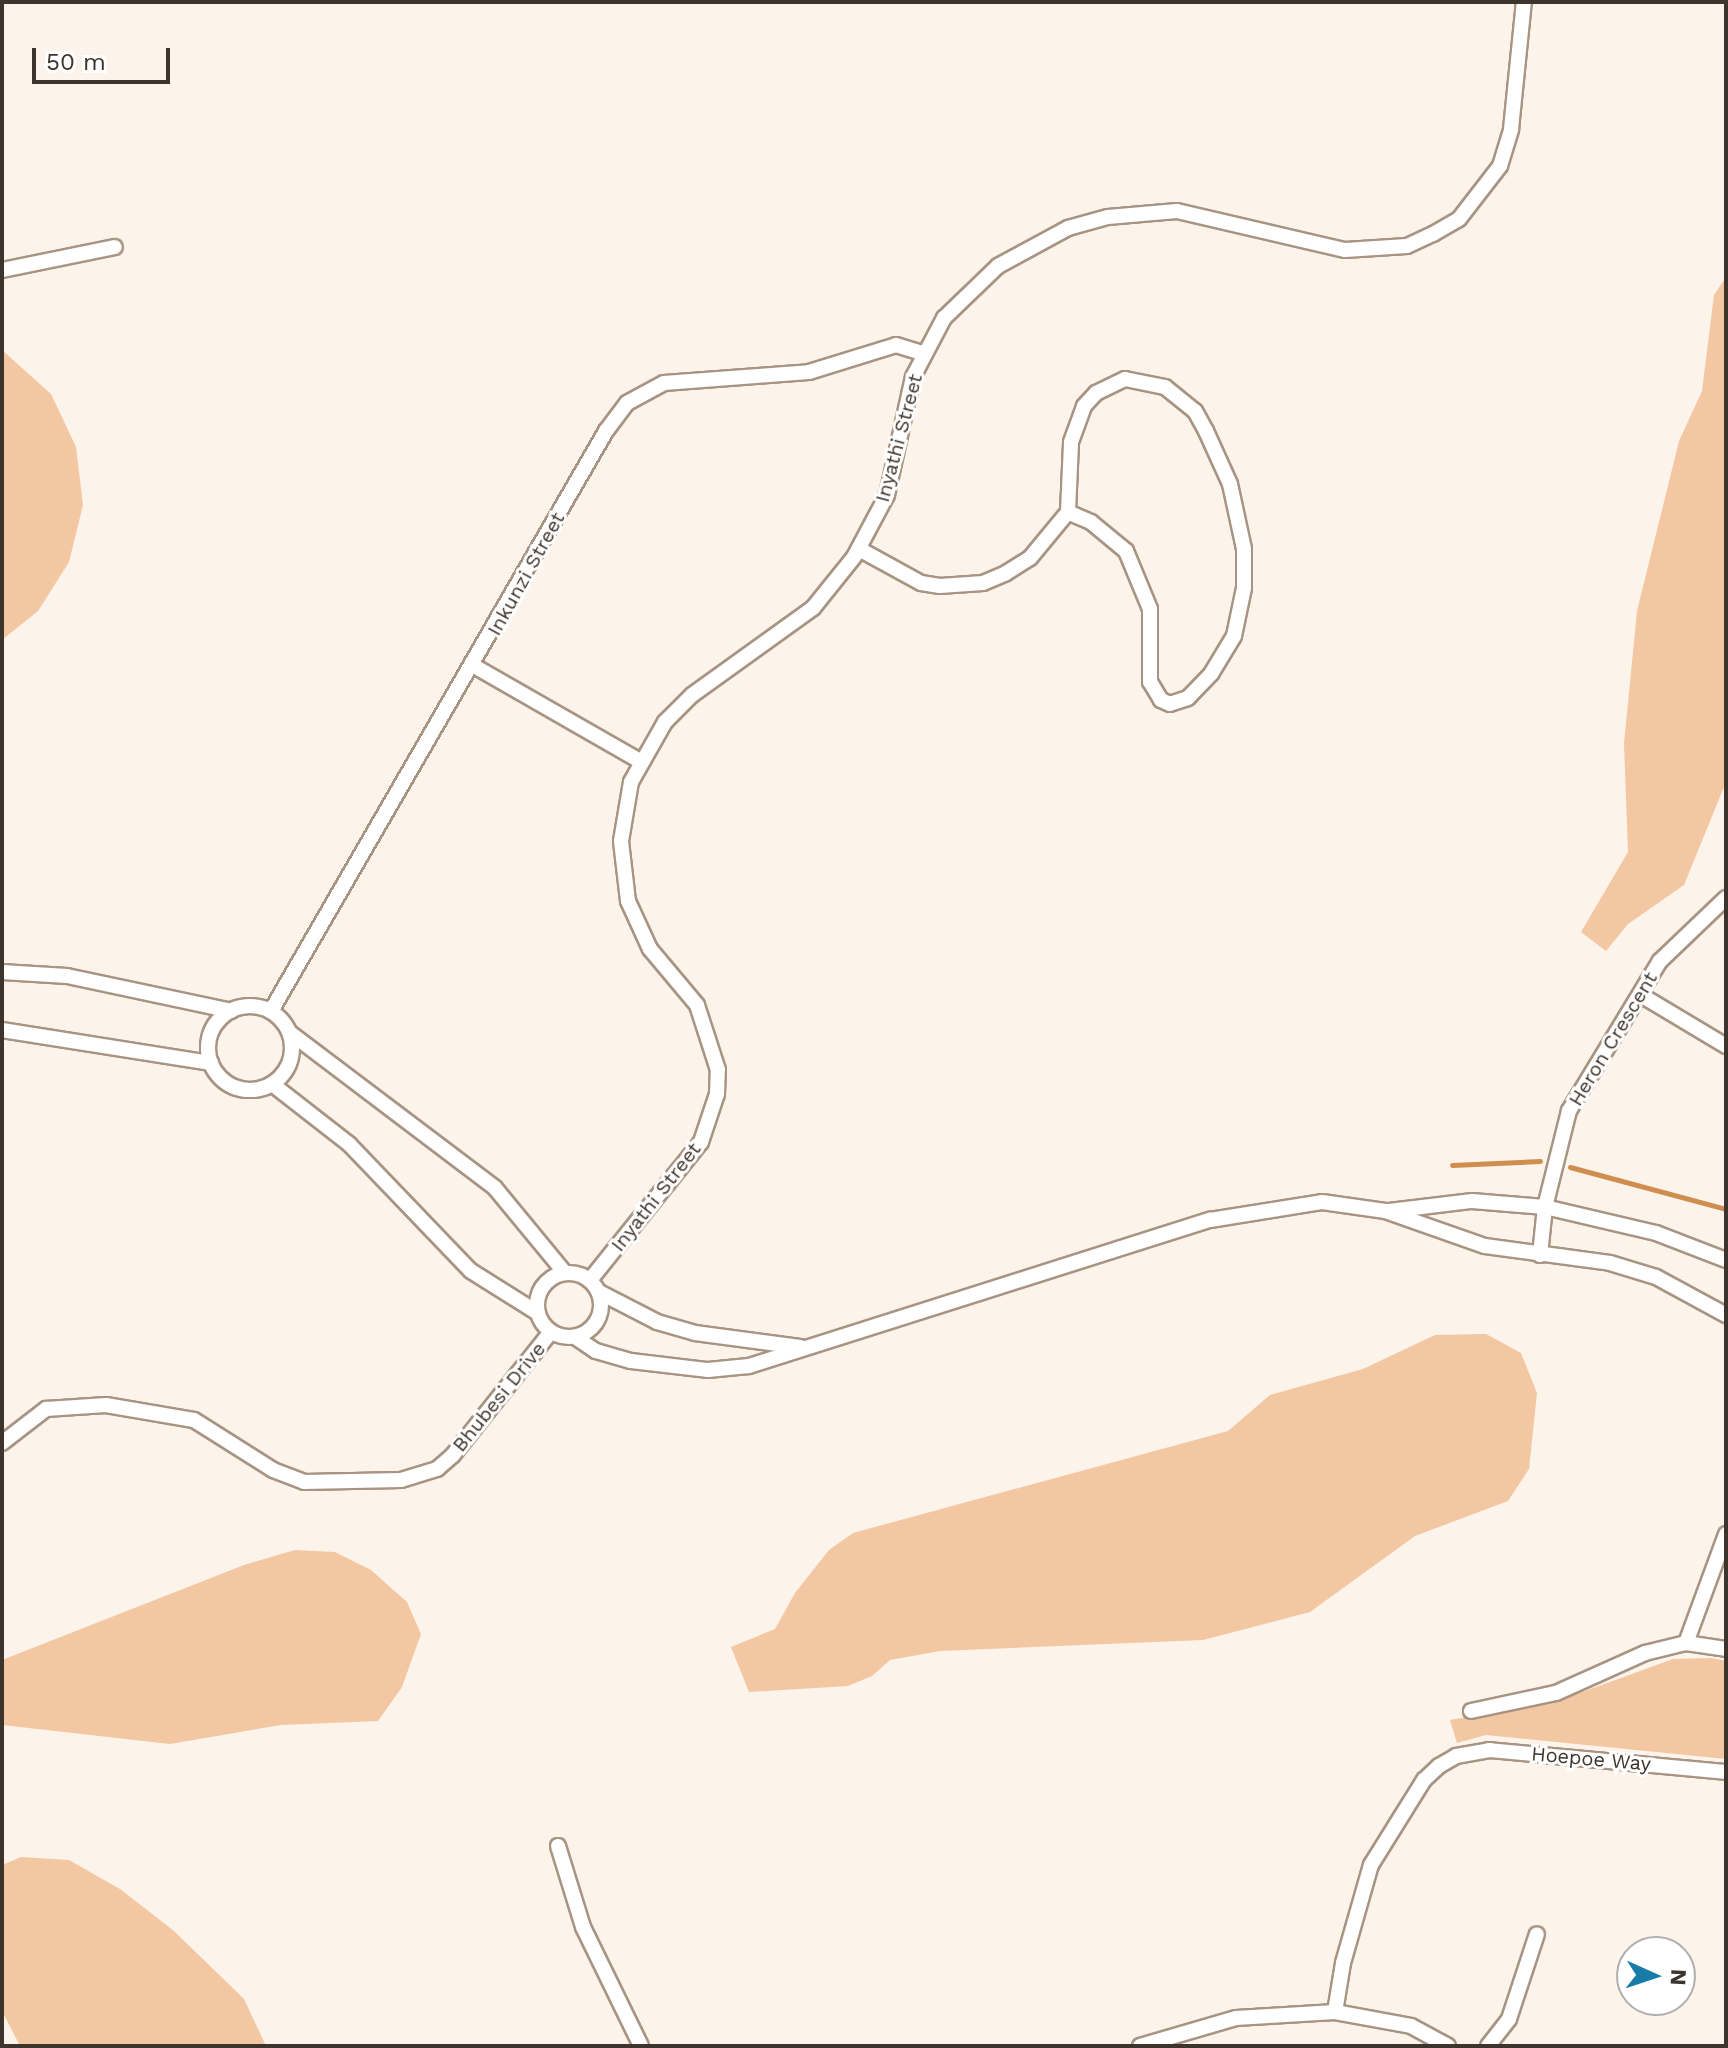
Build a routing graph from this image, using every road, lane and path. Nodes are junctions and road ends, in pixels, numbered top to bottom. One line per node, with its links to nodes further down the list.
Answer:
1 (1524, 2): 4 (street, Inyathi Street)
2 (115, 247): 3 (street)
3 (2, 270)
4 (923, 353): 6 (street, Inyathi Street); 7 (street, Inkunzi Street)
5 (1068, 512): 5 (street); 6 (street)
6 (859, 549): 8 (street, Inyathi Street)
7 (474, 666): 8 (street); 13 (street, Inkunzi Street)
8 (640, 761): 24 (street, Inyathi Street)
9 (1726, 898): 11 (street, Heron Crescent)
10 (2, 972): 12 (street)
11 (1641, 995): 16 (street); 19 (street, Heron Crescent)
12 (231, 1011): 13 (street); 17 (street)
13 (271, 1011): 15 (street)
14 (2, 1030): 17 (street)
15 (289, 1032): 18 (street); 23 (street)
16 (1726, 1046)
17 (211, 1063): 18 (street)
18 (272, 1084): 25 (street)
19 (1545, 1207): 20 (street); 21 (street, Heron Crescent); 22 (street)
20 (1385, 1211): 21 (street); 29 (street)
21 (1540, 1255): 26 (street)
22 (1726, 1260)
23 (565, 1273): 24 (street); 25 (street)
24 (594, 1286): 28 (street); 29 (street)
25 (538, 1313): 27 (street)
26 (1726, 1315)
27 (551, 1332): 28 (street); 30 (street, Bhubesi Drive)
28 (575, 1337): 29 (street)
29 (801, 1347)
30 (2, 1443)
31 (1726, 1534): 32 (street)
32 (1686, 1643): 33 (street); 34 (street)
33 (1726, 1649)
34 (1471, 1711)
35 (1726, 1772): 38 (street, Hoepoe Way)
36 (558, 1846): 39 (street)
37 (1537, 1934): 42 (street)
38 (1335, 2012): 40 (street); 41 (street)
39 (641, 2046)
40 (1140, 2046)
41 (1448, 2046)
42 (1488, 2046)

